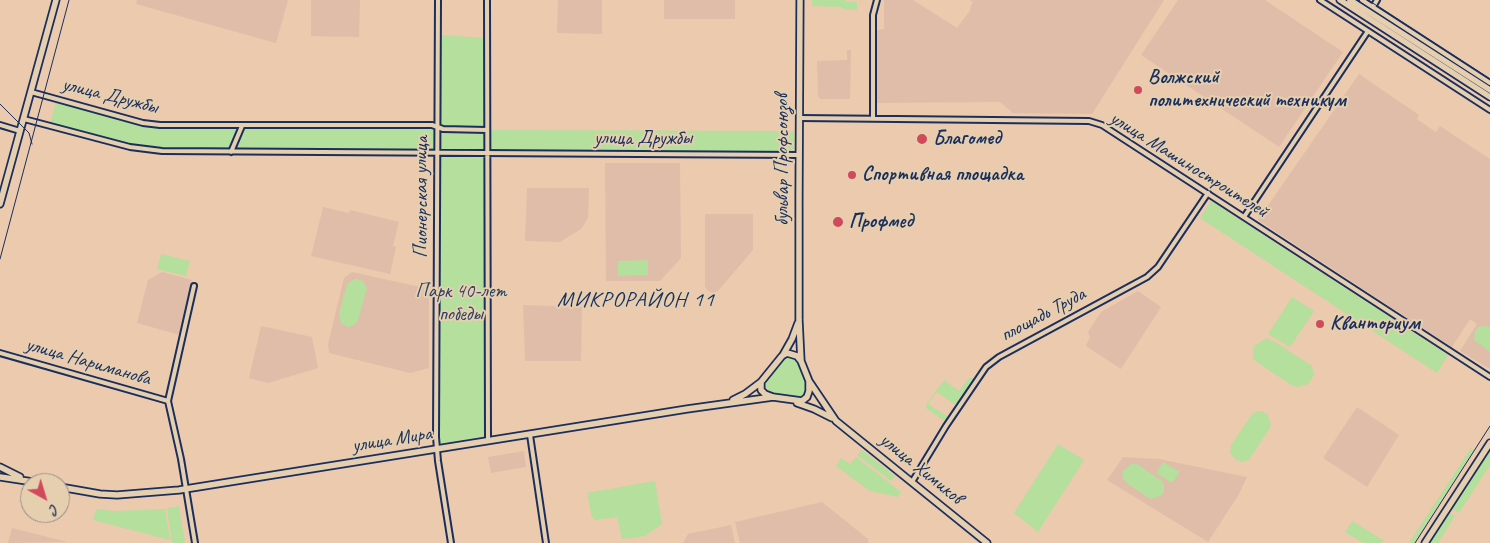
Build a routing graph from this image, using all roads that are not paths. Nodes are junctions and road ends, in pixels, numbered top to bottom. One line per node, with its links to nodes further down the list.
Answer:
1 (56, 0): 15 (street)
2 (438, 0): 23 (street, Пионерская улица)
3 (487, 0): 25 (street)
4 (800, 0): 18 (street, бульвар Профсоюзов)
5 (877, 0): 19 (street)
6 (1320, 0): 12 (street)
7 (1340, 0): 16 (street)
8 (1350, 0): 14 (street)
9 (1362, 0): 11 (street)
10 (1378, 0): 11 (street)
11 (1373, 7): 13 (street)
12 (1368, 31): 17 (street); 32 (street)
13 (1490, 83)
14 (1490, 90)
15 (31, 92): 20 (street); 22 (street, улица Дружбы)
16 (1490, 97)
17 (1490, 110)
18 (800, 118): 19 (street, улица Машиностроителей); 29 (street, бульвар Профсоюзов)
19 (872, 118): 30 (street, улица Машиностроителей)
20 (24, 119): 24 (street); 26 (street)
21 (0, 125): 24 (street)
22 (242, 126): 23 (street, улица Дружбы); 26 (street)
23 (436, 127): 25 (street, улица Дружбы); 27 (street, Пионерская улица)
24 (20, 130): 31 (street)
25 (487, 130): 28 (street)
26 (231, 152): 27 (street)
27 (437, 153): 28 (street, улица Дружбы); 49 (street, Пионерская улица)
28 (487, 153): 29 (street, улица Дружбы); 47 (street)
29 (799, 155): 34 (street, бульвар Профсоюзов)
30 (1208, 193): 32 (street, улица Машиностроителей); 54 (street, площадь Труда)
31 (0, 204)
32 (1244, 216): 38 (street, улица Машиностроителей)
33 (194, 286): 42 (street, улица Нариманова)
34 (799, 320): 36 (street, бульвар Профсоюзов); 37 (street, бульвар Профсоюзов)
35 (0, 353): 42 (street, улица Нариманова)
36 (782, 356): 37 (street); 40 (street)
37 (801, 361): 39 (street)
38 (1490, 377)
39 (809, 381): 43 (street); 45 (street, улица Химиков)
40 (761, 382): 41 (street); 44 (street, улица Мира)
41 (773, 397): 43 (street); 44 (street, улица Мира)
42 (168, 401): 56 (street, улица Нариманова)
43 (793, 401): 45 (street, улица Химиков)
44 (729, 403): 46 (street, улица Мира)
45 (834, 419): 54 (street, улица Химиков)
46 (530, 435): 47 (street, улица Мира); 59 (street)
47 (488, 441): 49 (street, улица Мира)
48 (1490, 443): 61 (street)
49 (436, 449): 56 (street, улица Мира); 58 (street, Пионерская улица)
50 (0, 467): 52 (street)
51 (0, 477): 53 (street)
52 (20, 477)
53 (20, 479)
54 (912, 482): 60 (street, улица Химиков)
55 (70, 489): 56 (street, улица Мира)
56 (186, 489): 57 (street, улица Нариманова)
57 (195, 543)
58 (451, 543)
59 (546, 543)
60 (987, 543)
61 (1425, 543)

